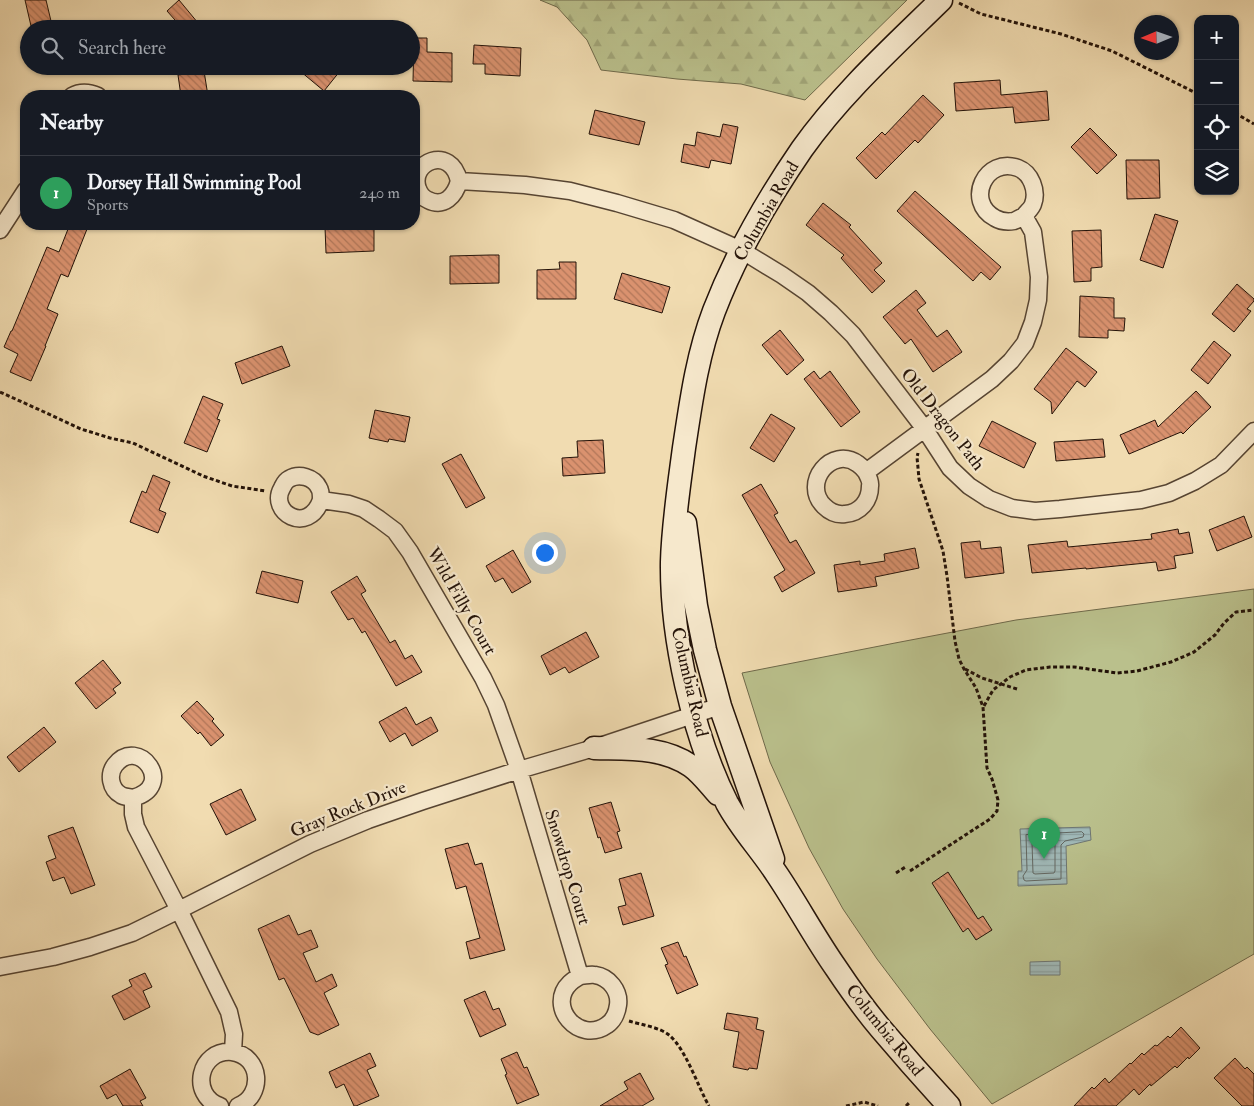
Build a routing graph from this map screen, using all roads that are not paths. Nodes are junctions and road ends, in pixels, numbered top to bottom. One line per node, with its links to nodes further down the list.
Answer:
1 (941, 0): 6 (street, Columbia Road)
2 (459, 181): 6 (street, Old Dragon Path)
3 (20, 199): 5 (street)
4 (1024, 216): 7 (street)
5 (0, 230)
6 (741, 250): 7 (street, Old Dragon Path); 9 (street, Columbia Road)
7 (924, 428): 8 (street, Old Dragon Path); 10 (street)
8 (1254, 431)
9 (682, 470): 12 (street, Columbia Road); 13 (street, Columbia Road)
10 (866, 472)
11 (321, 500): 11 (street); 15 (street, Wild Filly Court)
12 (720, 706): 13 (street, Gray Rock Drive); 18 (street, Columbia Road)
13 (694, 715): 14 (street, Gray Rock Drive); 17 (street, Columbia Road)
14 (594, 748): 15 (street, Gray Rock Drive); 17 (street)
15 (519, 770): 19 (street, Gray Rock Drive); 21 (street, Snowdrop Court)
16 (133, 798): 19 (street)
17 (728, 804): 18 (street, Columbia Road)
18 (777, 874): 25 (street, Columbia Road)
19 (179, 910): 20 (street, Gray Rock Drive); 22 (street)
20 (0, 966)
21 (580, 976): 21 (street)
22 (234, 1052): 23 (street); 24 (street)
23 (220, 1106)
24 (238, 1106)
25 (949, 1106)

